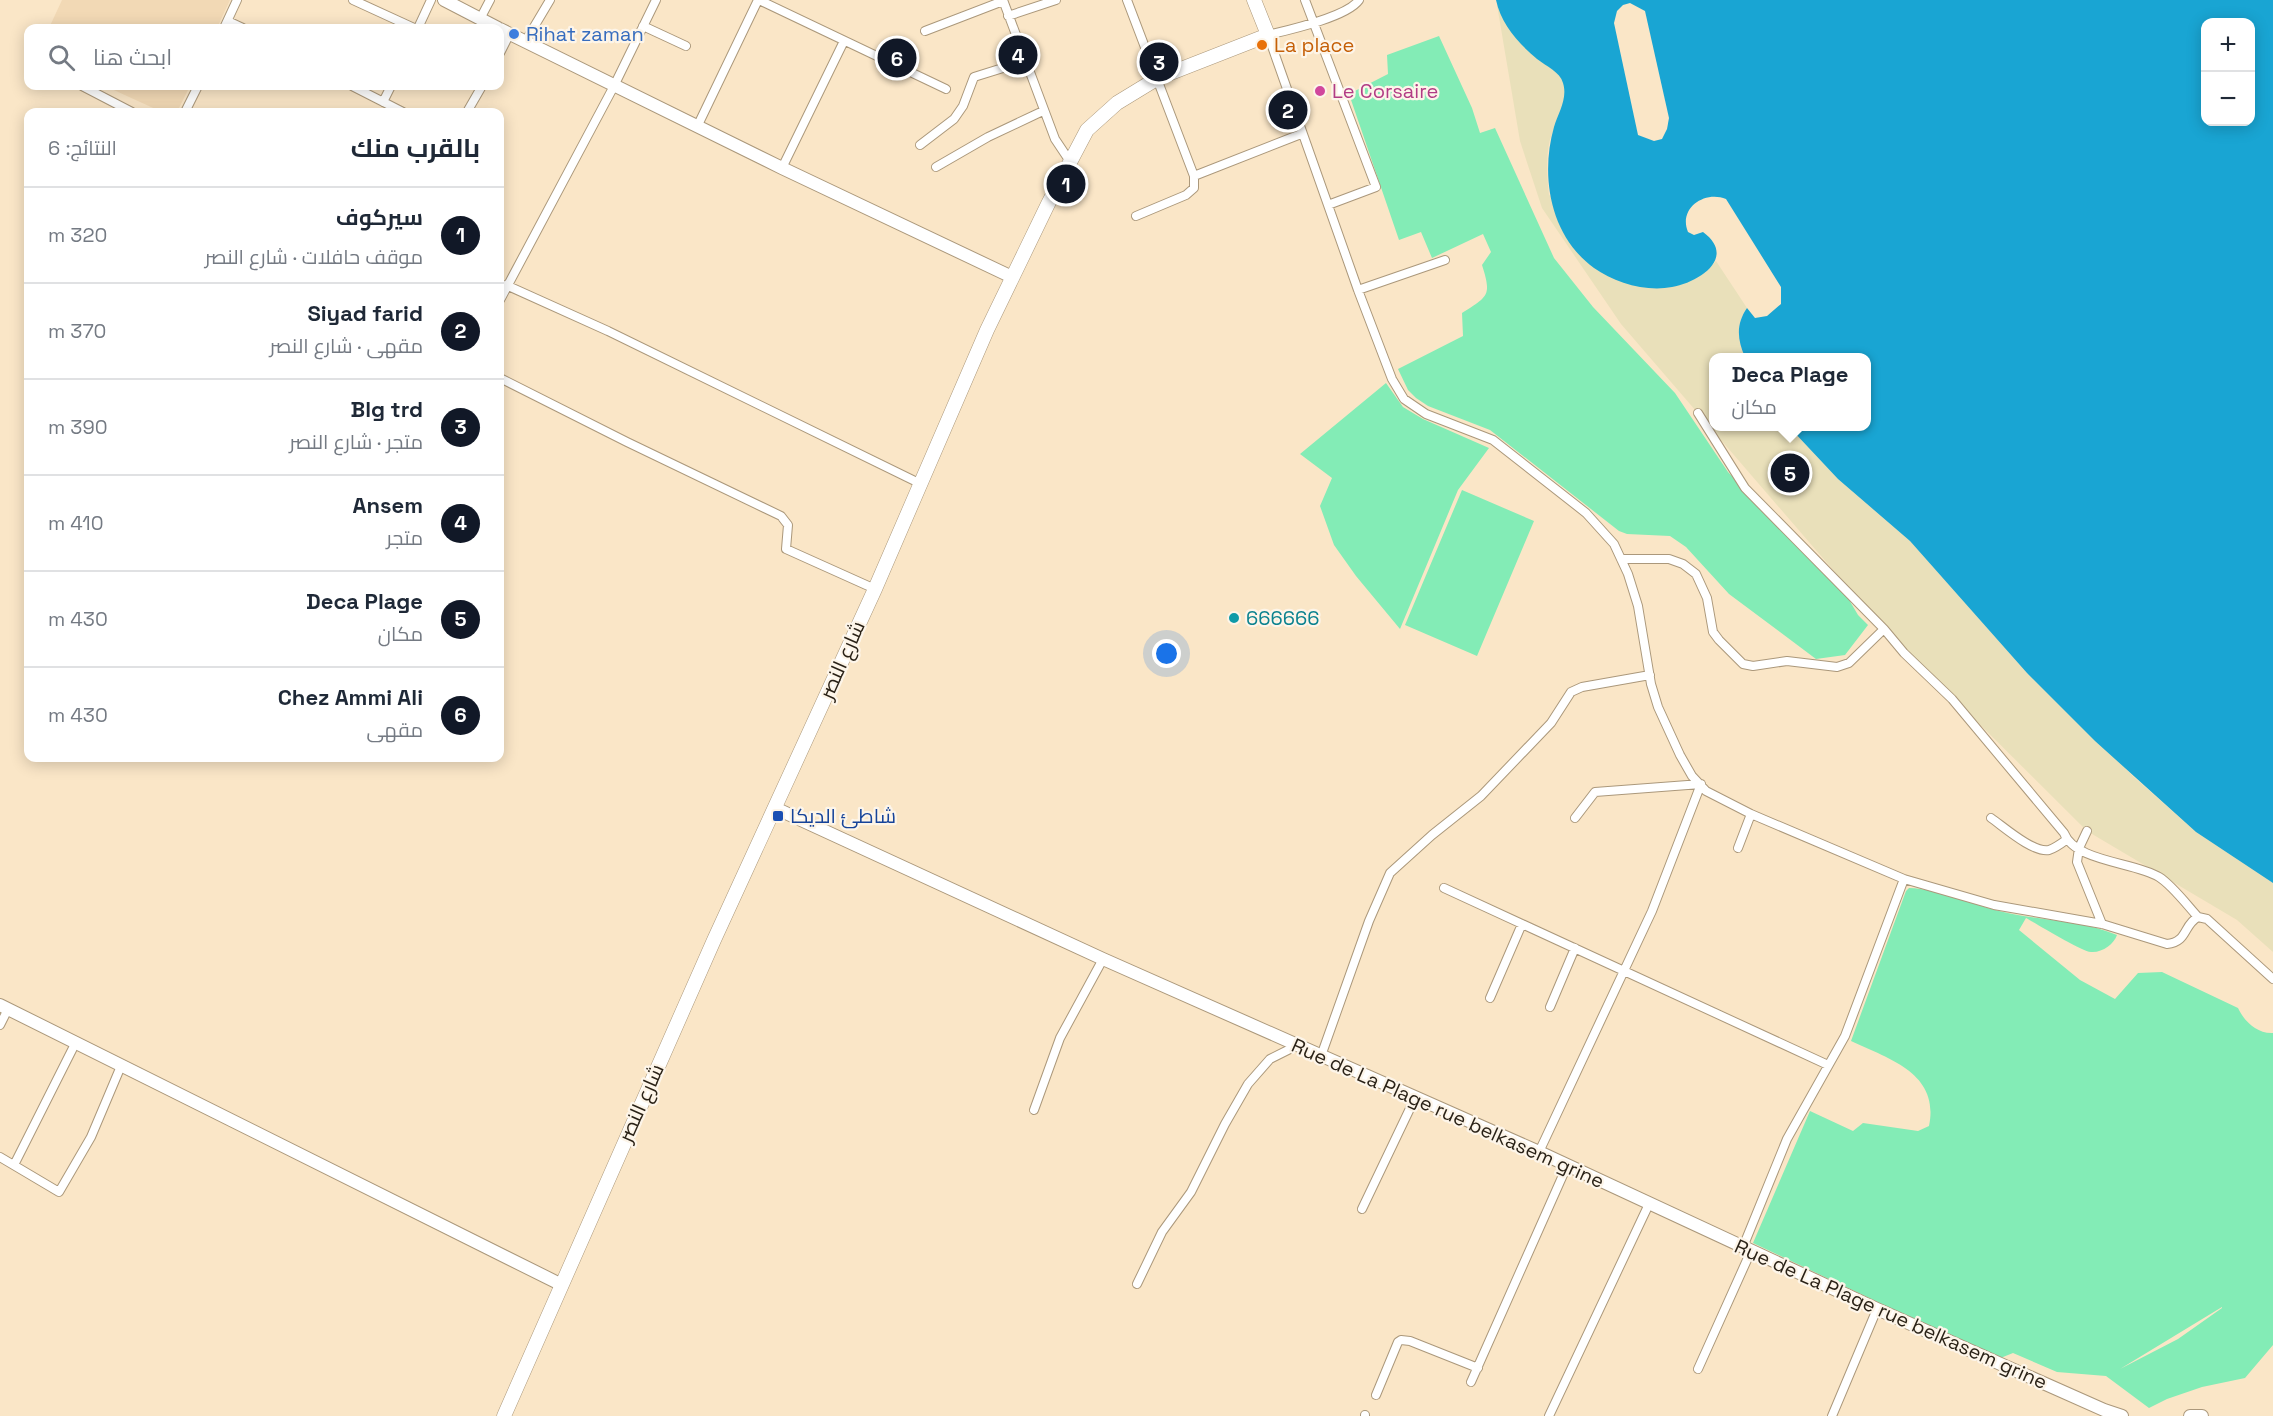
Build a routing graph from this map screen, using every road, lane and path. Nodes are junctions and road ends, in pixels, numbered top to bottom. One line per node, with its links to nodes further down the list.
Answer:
1 (237, 0): 18 (street)
2 (353, 0): 19 (street)
3 (431, 0): 20 (street)
4 (444, 0): 16 (street)
5 (490, 0): 16 (street)
6 (550, 0): 27 (street)
7 (656, 0): 22 (street)
8 (759, 0): 26 (street); 44 (street)
9 (1056, 0): 15 (street)
10 (1127, 0): 30 (street)
11 (1254, 0): 25 (main road)
12 (1305, 0): 17 (street)
13 (1359, 0): 17 (street)
14 (1003, 1): 15 (street); 23 (street)
15 (1008, 16): 29 (street)
16 (480, 19): 21 (street)
17 (1314, 23): 25 (street); 51 (street)
18 (226, 24)
19 (407, 24)
20 (418, 24)
21 (489, 24)
22 (643, 26): 28 (street); 31 (street)
23 (925, 31)
24 (504, 32): 27 (street)
25 (1268, 35): 30 (main road, شارع النصر); 45 (street)
26 (844, 41): 32 (street); 49 (street)
27 (525, 42): 31 (street)
28 (686, 46)
29 (1025, 61): 43 (street); 46 (street)
30 (1158, 78): 47 (main road, شارع النصر); 50 (street)
31 (614, 87): 44 (street); 55 (street)
32 (946, 89)
33 (90, 90): 39 (street)
34 (196, 90): 40 (street)
35 (360, 90): 38 (street)
36 (389, 90): 38 (street)
37 (480, 90): 42 (street)
38 (383, 102): 41 (street)
39 (124, 108)
40 (187, 108)
41 (396, 108)
42 (469, 108)
43 (1043, 111): 47 (street); 48 (street)
44 (697, 127): 49 (street)
45 (1301, 134): 50 (street); 51 (street)
46 (920, 145)
47 (1071, 163): 54 (main road, شارع النصر)
48 (936, 167)
49 (782, 168): 54 (street)
50 (1194, 176): 52 (street)
51 (1328, 205): 57 (street)
52 (1136, 216)
53 (1445, 260): 57 (street)
54 (1012, 277): 62 (main road, شارع النصر)
55 (506, 285): 56 (street); 62 (street)
56 (504, 290)
57 (1358, 290): 63 (street)
58 (504, 380): 64 (street)
59 (1698, 413): 61 (street)
60 (1709, 431): 65 (street)
61 (1709, 431)
62 (921, 484): 64 (main road, شارع النصر)
63 (1621, 559): 65 (street); 66 (street)
64 (874, 589): 68 (main road, شارع النصر)
65 (1884, 628): 73 (street)
66 (1650, 675): 67 (street); 91 (street)
67 (1701, 784): 69 (street); 70 (street); 83 (street)
68 (775, 808): 82 (street, Rue de La Plage rue belkasem grine); 104 (main road, شارع النصر)
69 (1751, 814): 74 (street); 76 (street)
70 (1575, 818)
71 (1991, 818): 73 (street)
72 (2087, 831): 75 (street)
73 (2066, 840): 75 (street)
74 (1738, 848)
75 (2079, 849): 78 (street); 80 (street)
76 (1904, 879): 80 (street); 92 (street)
77 (1444, 888): 79 (street)
78 (2198, 917): 80 (street); 84 (street)
79 (1522, 924): 81 (street); 85 (street)
80 (2102, 924)
81 (1575, 948): 83 (street); 87 (street)
82 (1103, 959): 90 (street, Rue de La Plage rue belkasem grine); 95 (street)
83 (1625, 971): 92 (street); 96 (street)
84 (2273, 979)
85 (1490, 998)
86 (4, 1007): 88 (street); 89 (street)
87 (1550, 1007)
88 (0, 1024)
89 (76, 1042): 93 (street); 98 (street)
90 (1296, 1046): 91 (street, Rue de La Plage rue belkasem grine); 103 (street)
91 (1321, 1056): 94 (street, Rue de La Plage rue belkasem grine)
92 (1828, 1065): 102 (street)
93 (121, 1066): 98 (street); 104 (street)
94 (1415, 1098): 96 (street, Rue de La Plage rue belkasem grine); 101 (street)
95 (1034, 1110)
96 (1539, 1152): 99 (street, Rue de La Plage rue belkasem grine)
97 (0, 1157): 98 (street)
98 (14, 1164)
99 (1568, 1166): 100 (street, Rue de La Plage rue belkasem grine); 106 (street)
100 (1649, 1204): 102 (street, Rue de La Plage rue belkasem grine); 111 (street)
101 (1362, 1209)
102 (1747, 1249): 105 (street, Rue de La Plage rue belkasem grine); 107 (street)
103 (1137, 1284)
104 (562, 1285): 110 (main road, شارع النصر)
105 (1878, 1309): 112 (street); 113 (street, Rue de La Plage rue belkasem grine)
106 (1478, 1368): 108 (street); 109 (street)
107 (1698, 1369)
108 (1471, 1382)
109 (1376, 1395)
110 (504, 1416)
111 (1548, 1416)
112 (1832, 1416)
113 (2121, 1416)
114 (2190, 1416): 115 (street)
115 (2202, 1416)

